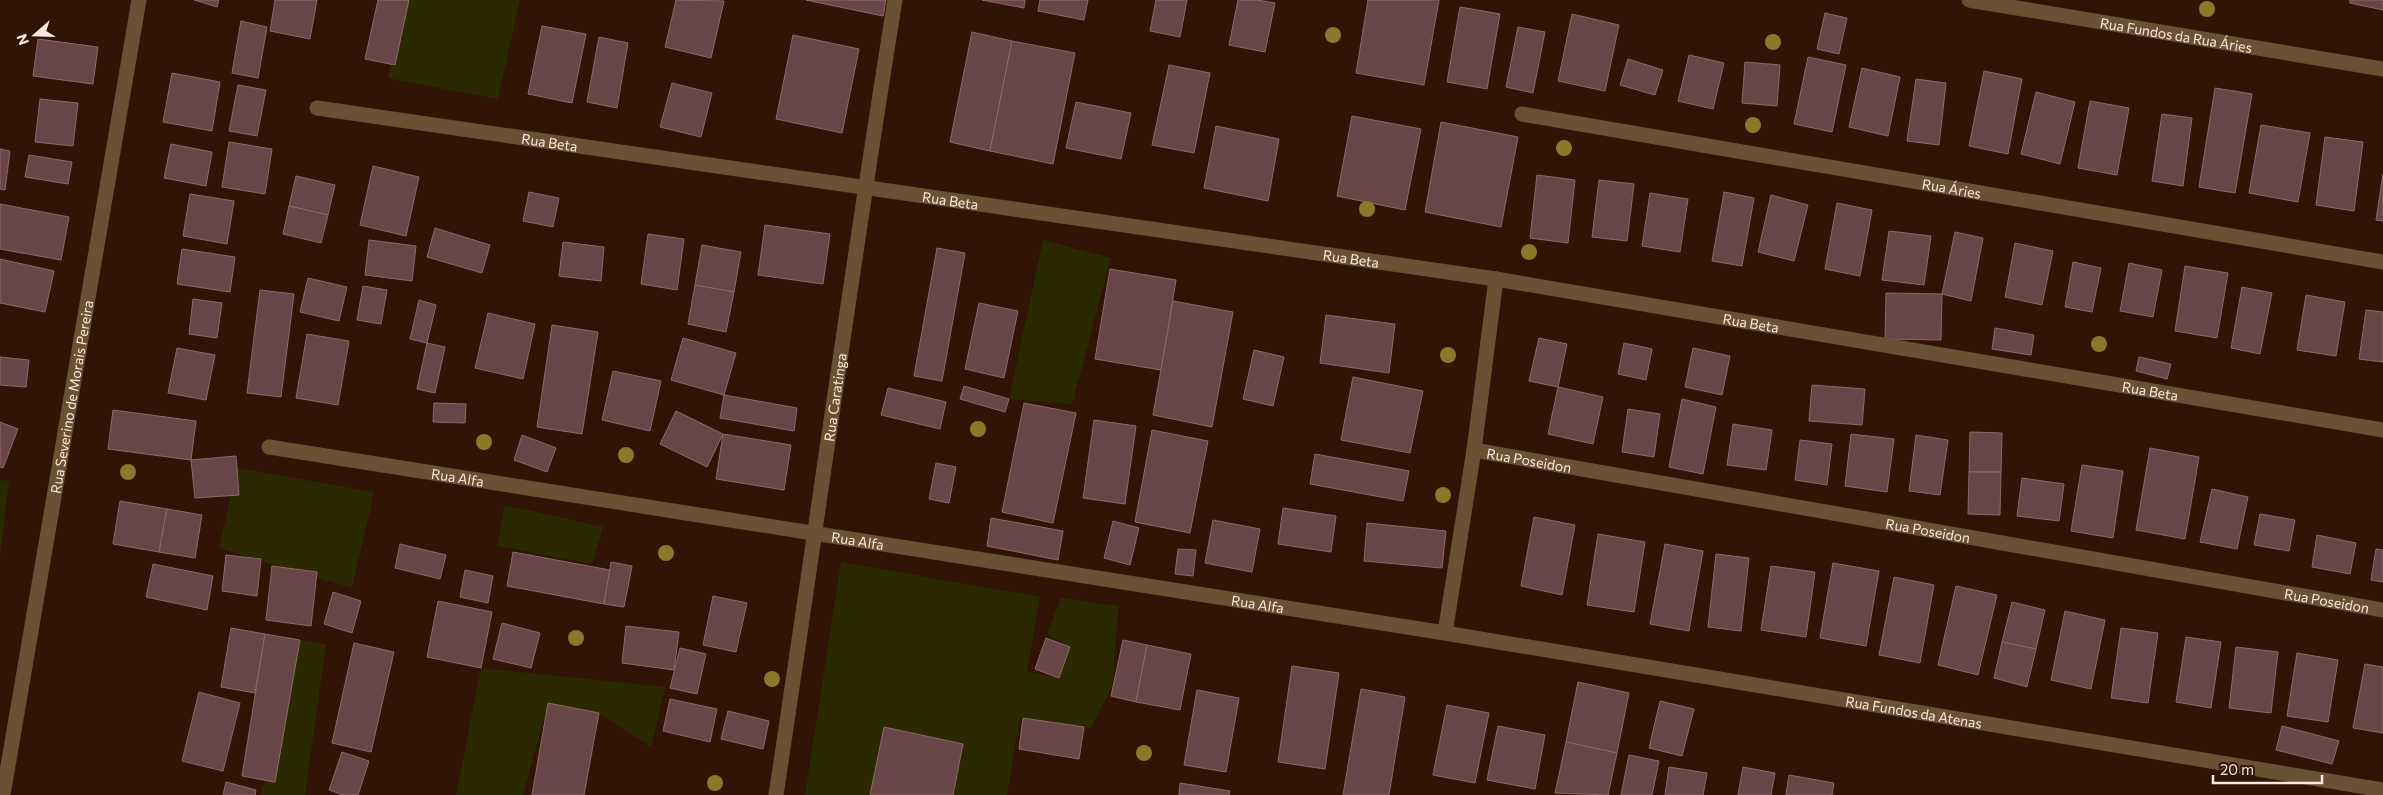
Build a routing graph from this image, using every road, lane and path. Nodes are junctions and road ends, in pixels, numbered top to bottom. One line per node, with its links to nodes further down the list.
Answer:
1 (139, 0): 17 (street, Rua Severino de Morais Pereira)
2 (895, 0): 7 (street, Rua Caratinga)
3 (1969, 0): 4 (street, Rua Fundos da Rua Áries)
4 (2383, 69)
5 (317, 108): 7 (street, Rua Beta)
6 (1522, 114): 8 (street, Rua Áries)
7 (865, 187): 9 (street, Rua Beta); 13 (street, Rua Caratinga)
8 (2383, 262)
9 (1496, 279): 10 (street, Rua Beta); 12 (street)
10 (2383, 430)
11 (269, 447): 13 (street, Rua Alfa)
12 (1474, 450): 14 (street, Rua Poseidon); 15 (street)
13 (816, 532): 15 (street, Rua Alfa); 18 (street, Rua Caratinga)
14 (2383, 610)
15 (1445, 633): 16 (street, Rua Fundos da Atenas)
16 (2383, 790)
17 (3, 795)
18 (776, 795)

